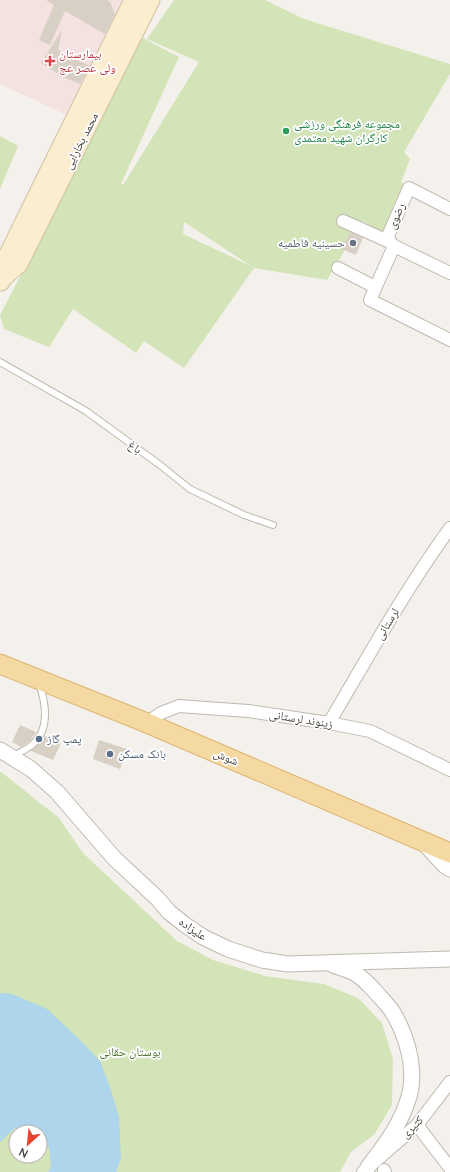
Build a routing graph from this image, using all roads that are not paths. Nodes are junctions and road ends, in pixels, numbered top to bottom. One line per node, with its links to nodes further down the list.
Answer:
1 (133, 0): 8 (main road, محمد بخارایی)
2 (152, 0): 8 (main road, محمد بخارایی)
3 (450, 209): 5 (street, رضوی)
4 (342, 221): 5 (street)
5 (392, 244): 7 (street); 9 (street, رضوی)
6 (338, 268): 9 (street)
7 (450, 273)
8 (1, 279)
9 (375, 287): 10 (street, رضوی)
10 (450, 340)
11 (0, 362): 12 (lane, باغ)
12 (273, 526)
13 (450, 528): 17 (street, لرستانی)
14 (0, 664): 15 (main road, شوش)
15 (38, 680): 16 (main road, شوش); 19 (lane)
16 (147, 723): 17 (street, زینوند لرستانی); 21 (main road, شوش)
17 (329, 723): 20 (street, زینوند لرستانی)
18 (0, 750): 25 (street, علیزاده)
19 (19, 753)
20 (450, 770)
21 (424, 842): 22 (main road, شوش); 23 (street)
22 (450, 853)
23 (450, 869)
24 (450, 959): 25 (street, علیزاده)
25 (329, 963): 29 (street)
26 (450, 1084): 27 (street, کثیری)
27 (417, 1126): 28 (street); 29 (street, کثیری)
28 (450, 1168)
29 (366, 1169)

